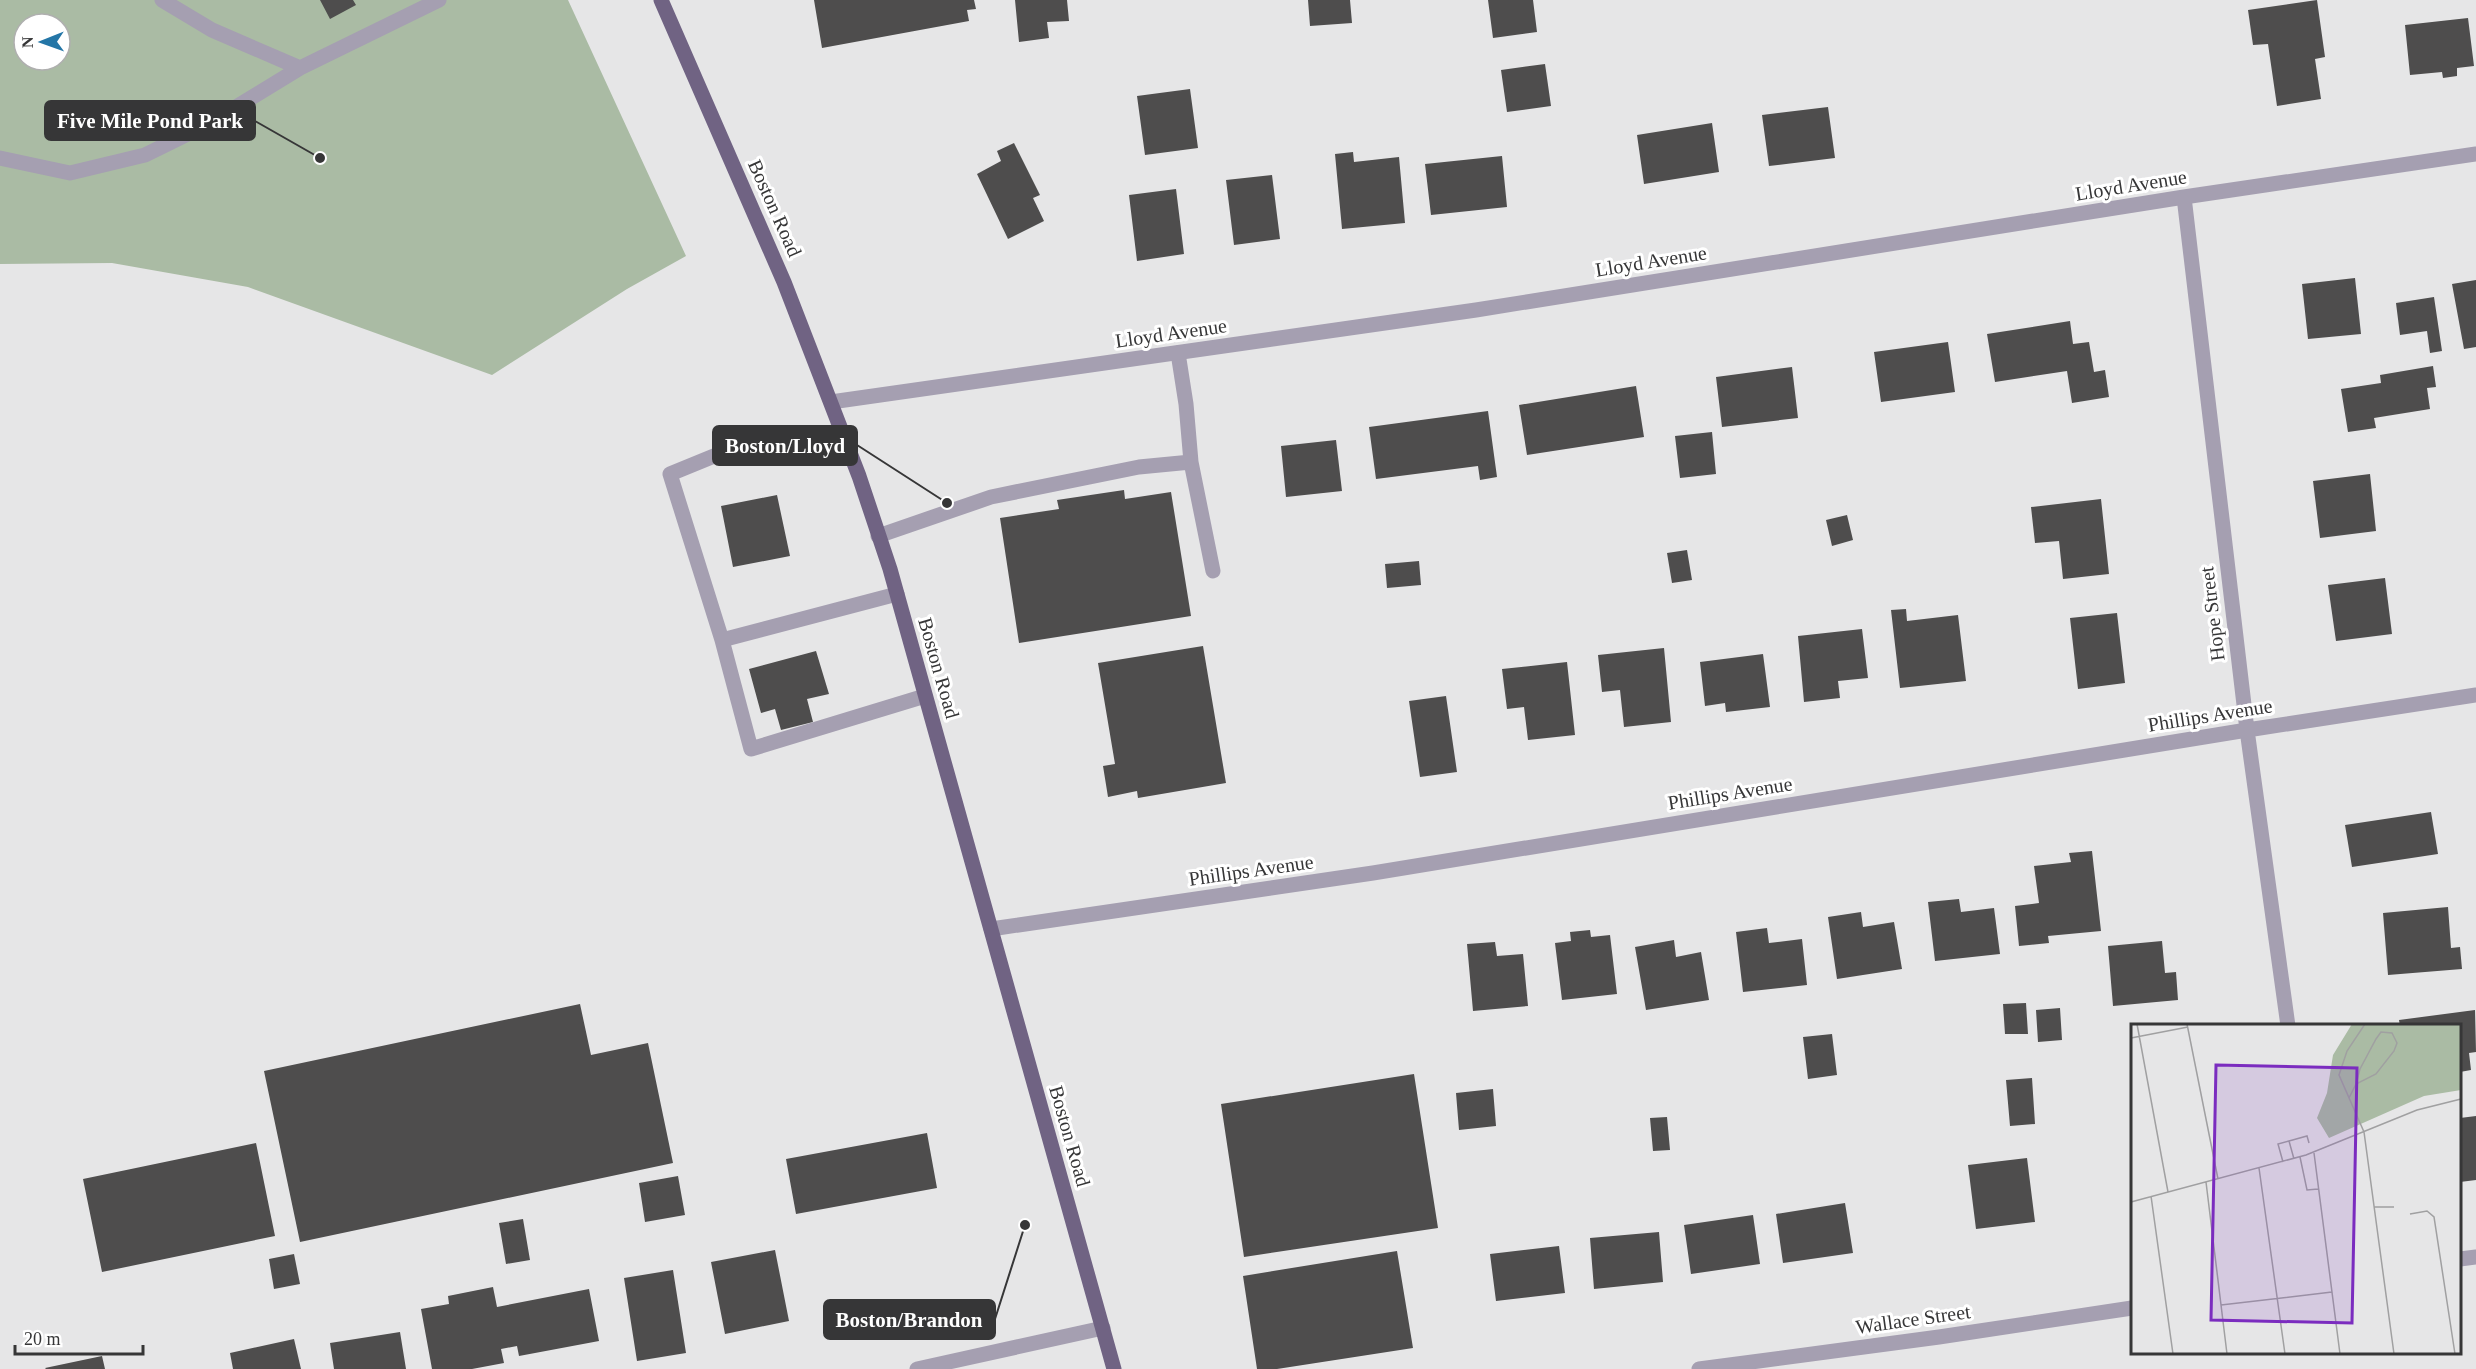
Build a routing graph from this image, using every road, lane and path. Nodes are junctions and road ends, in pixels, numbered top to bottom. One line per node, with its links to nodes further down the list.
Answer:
1 (162, 0): 4 (street)
2 (440, 0): 4 (street)
3 (661, 0): 9 (main road, Boston Road)
4 (300, 68): 6 (street)
5 (2476, 154): 7 (street, Lloyd Avenue)
6 (0, 158)
7 (2184, 198): 8 (street, Lloyd Avenue); 18 (street, Hope Street)
8 (1178, 353): 9 (street, Lloyd Avenue); 11 (street)
9 (831, 402): 12 (main road, Boston Road)
10 (736, 447): 15 (street)
11 (1191, 462): 12 (street); 13 (street)
12 (878, 536): 14 (main road, Boston Road)
13 (1213, 571)
14 (897, 594): 15 (street); 17 (main road, Boston Road)
15 (722, 640): 17 (street)
16 (2476, 695): 18 (street, Phillips Avenue)
17 (925, 696): 19 (main road, Boston Road)
18 (2247, 729): 19 (street, Phillips Avenue); 20 (street, Hope Street)
19 (991, 929): 24 (main road, Boston Road)
20 (2288, 1024)
21 (2476, 1257): 22 (street)
22 (2461, 1259)
23 (2131, 1308): 27 (street, Wallace Street)
24 (1103, 1328): 25 (street); 26 (main road, Boston Road)
25 (917, 1369)
26 (1114, 1369)
27 (1699, 1369)

